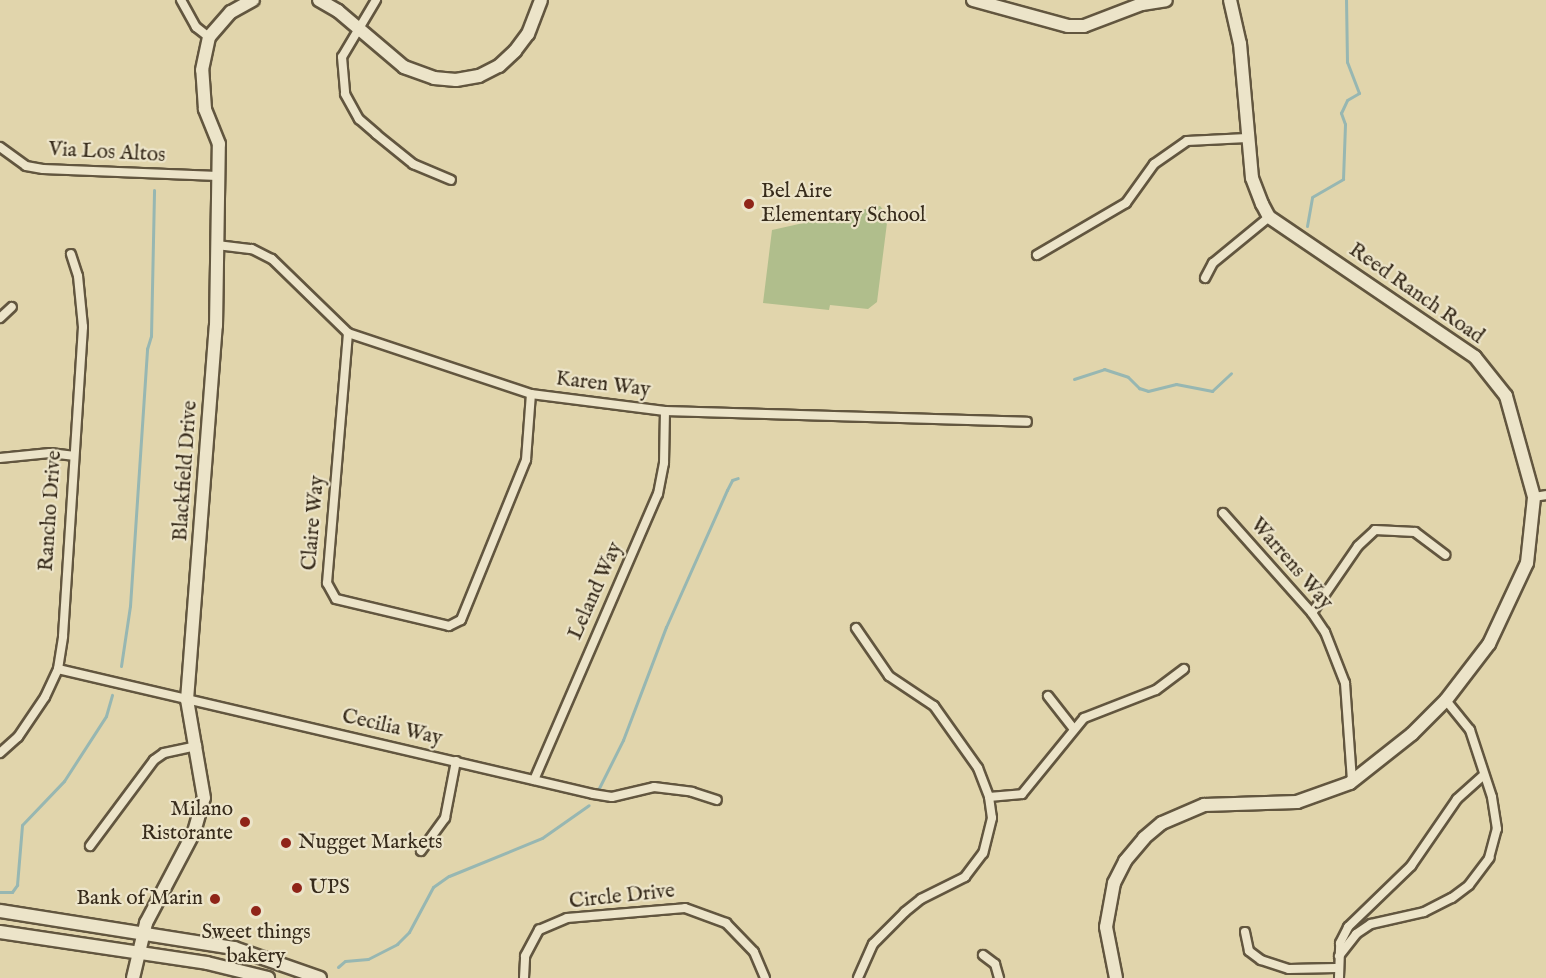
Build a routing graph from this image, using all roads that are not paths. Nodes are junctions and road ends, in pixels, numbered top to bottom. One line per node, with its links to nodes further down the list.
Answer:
1 (181, 0): 10 (street)
2 (253, 0): 10 (street, Blackfield Drive)
3 (319, 0): 9 (street)
4 (376, 0): 9 (street)
5 (541, 0): 9 (street)
6 (973, 0): 7 (street)
7 (1166, 0)
8 (1230, 0): 11 (street)
9 (359, 28): 14 (street)
10 (209, 37): 13 (street, Blackfield Drive)
11 (1247, 138): 15 (street); 18 (street)
12 (0, 147): 13 (street, Via Los Altos)
13 (218, 176): 16 (street, Blackfield Drive)
14 (451, 180)
15 (1269, 217): 19 (street); 28 (street, Reed Ranch Road)
16 (217, 245): 22 (street, Karen Way); 36 (street, Blackfield Drive)
17 (71, 254): 26 (street, Rancho Drive)
18 (1037, 255)
19 (1205, 278)
20 (12, 307): 21 (street)
21 (0, 318)
22 (348, 333): 23 (street, Karen Way); 23 (street, Claire Way)
23 (531, 394): 24 (street, Karen Way)
24 (665, 411): 25 (street, Karen Way); 43 (street, Leland Way)
25 (1027, 422)
26 (73, 456): 27 (street); 33 (street, Rancho Drive)
27 (0, 458)
28 (1540, 496): 37 (street, Reed Ranch Road)
29 (1223, 513): 31 (street, Warrens Way)
30 (1445, 555): 31 (street)
31 (1312, 613): 44 (street, Warrens Way)
32 (856, 627): 45 (street)
33 (58, 669): 36 (street, Cecilia Way); 40 (street, Rancho Drive)
34 (1184, 669): 38 (street)
35 (1048, 696): 38 (street)
36 (187, 700): 39 (street, Blackfield Drive); 41 (street, Cecilia Way)
37 (1446, 700): 42 (street); 44 (street, Reed Ranch Road)
38 (1073, 728): 45 (street)
39 (197, 746): 47 (street); 52 (street, Blackfield Drive)
40 (0, 753)
41 (456, 761): 43 (street, Cecilia Way); 48 (street)
42 (1484, 775): 55 (street); 55 (street)
43 (534, 780): 46 (street, Cecilia Way)
44 (1352, 781): 64 (street, Reed Ranch Road)
45 (989, 797): 62 (street)
46 (717, 800)
47 (90, 846)
48 (421, 851)
49 (0, 911): 52 (street)
50 (0, 932): 53 (street)
51 (1245, 932): 56 (street)
52 (143, 934): 53 (street, Blackfield Drive); 59 (street)
53 (138, 953): 57 (street, Blackfield Drive); 58 (street)
54 (983, 955): 63 (street)
55 (1339, 956): 56 (street)
56 (1336, 968): 65 (street)
57 (134, 978)
58 (268, 978)
59 (320, 978)
60 (524, 978): 61 (street, Circle Drive)
61 (765, 978)
62 (858, 978)
63 (999, 978)
64 (1116, 978)
65 (1339, 978)

